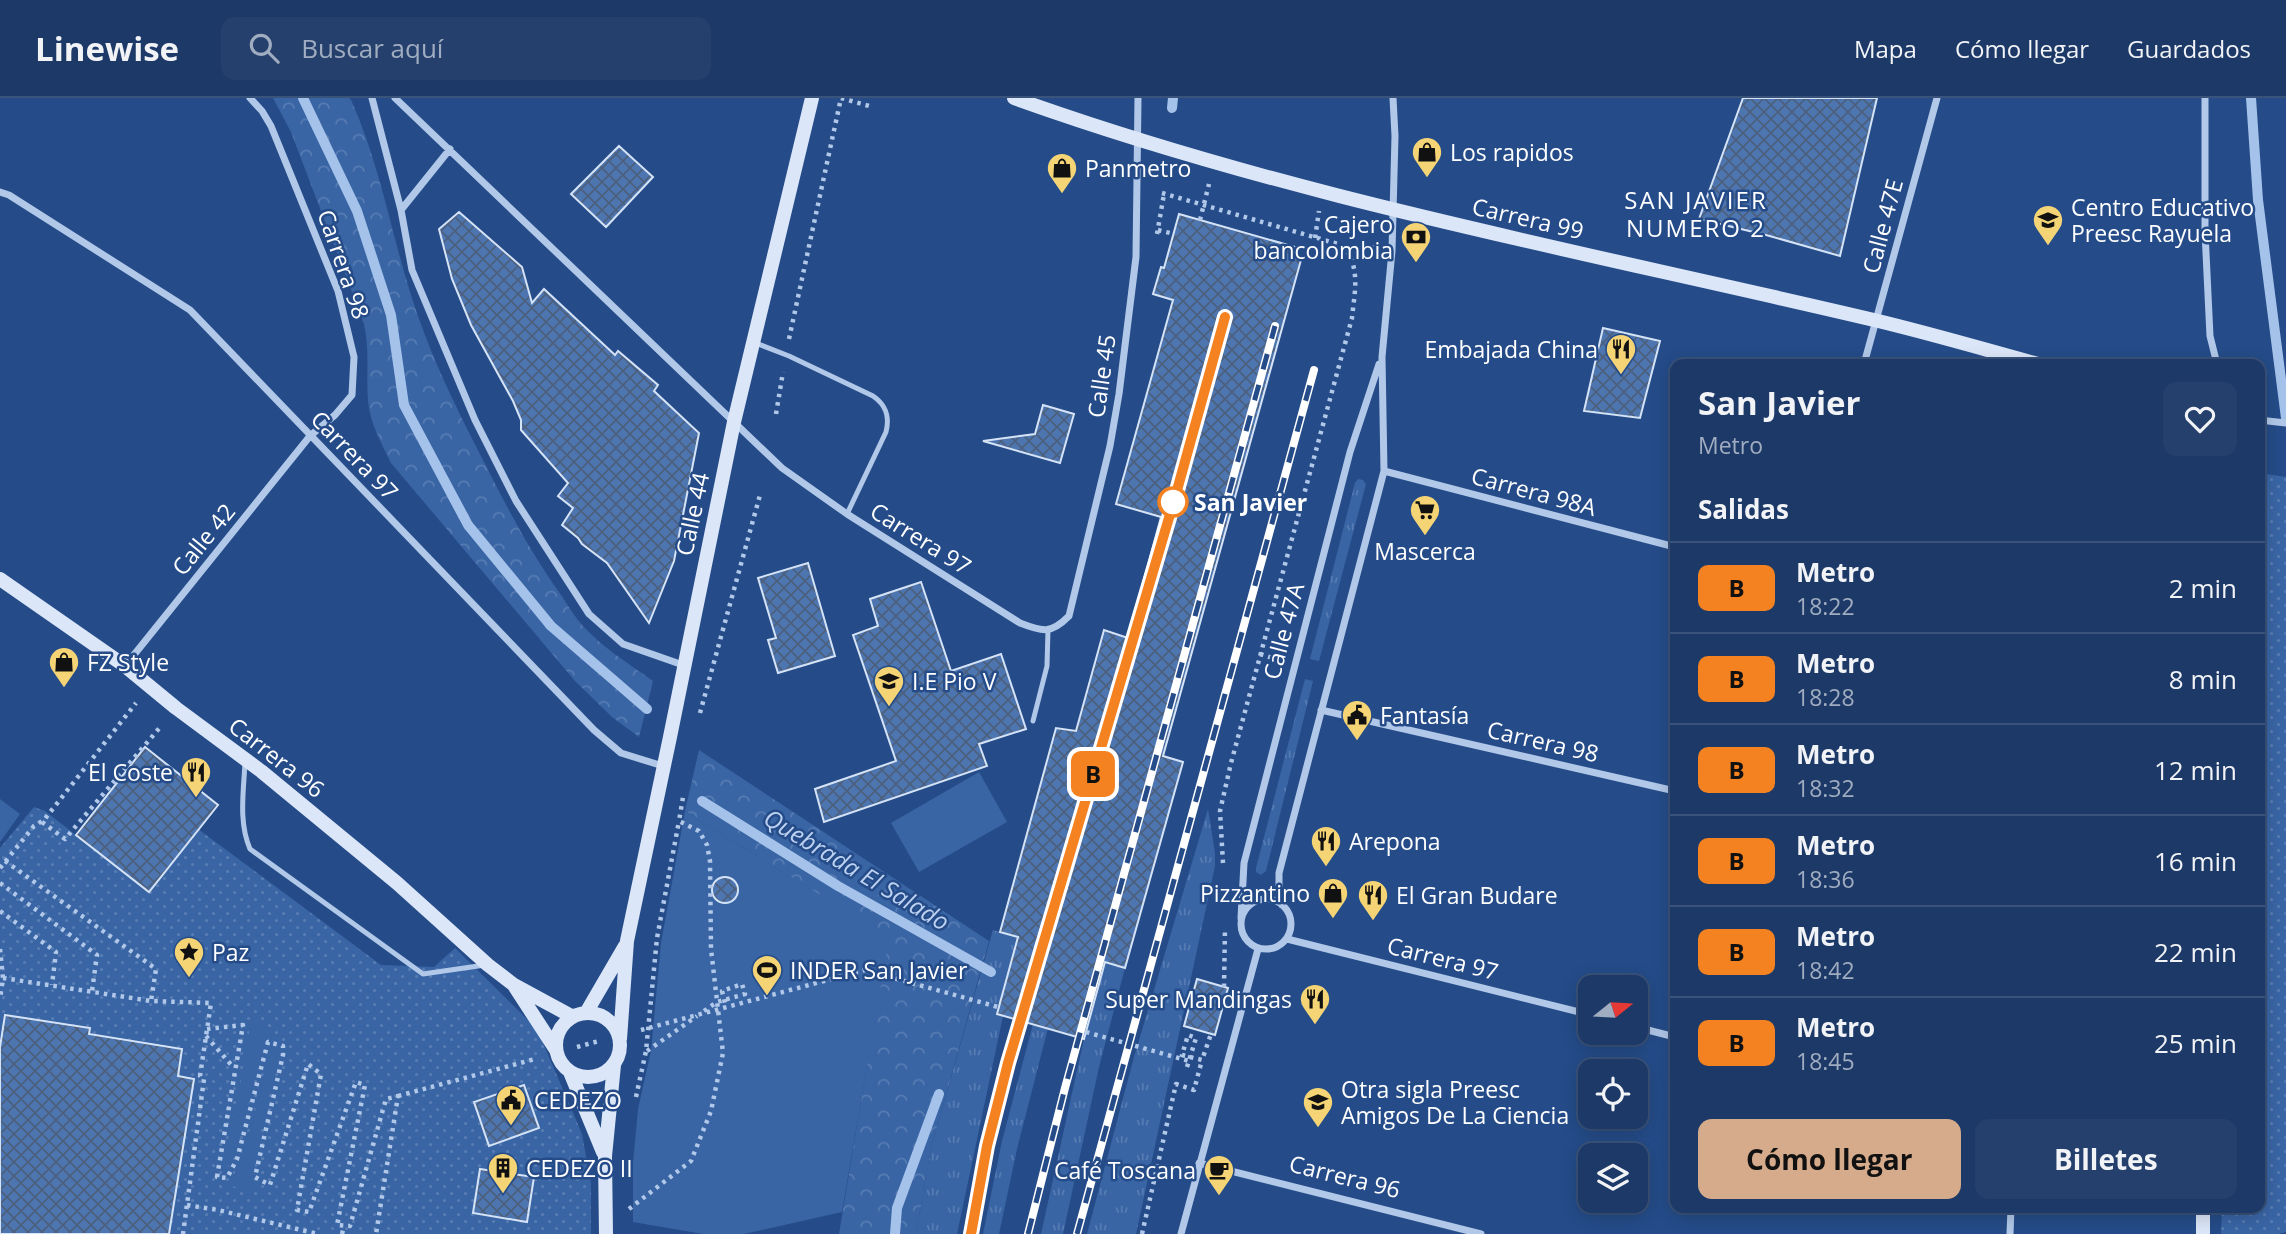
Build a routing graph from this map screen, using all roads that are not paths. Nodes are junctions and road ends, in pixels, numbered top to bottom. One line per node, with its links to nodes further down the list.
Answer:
1 (250, 98): 24 (street, Carrera 98)
2 (372, 98): 14 (street)
3 (395, 98): 11 (street, Carrera 97)
4 (812, 98): 16 (street, Calle 44)
5 (1014, 98): 10 (street, Carrera 99)
6 (1138, 98): 10 (street, Calle 45)
7 (1393, 98): 13 (street, Calle 47A)
8 (1937, 98): 15 (street, Calle 47E)
9 (2205, 98): 20 (street)
10 (1138, 139): 13 (street, Carrera 99); 29 (street, Calle 45)
11 (450, 149): 14 (street); 22 (street, Carrera 97)
12 (0, 192): 24 (street, Carrera 97)
13 (1394, 208): 15 (street, Carrera 99); 17 (street, Calle 47A)
14 (401, 210): 30 (street)
15 (1876, 321): 18 (street, Calle 47E); 19 (street, Carrera 99)
16 (753, 342): 22 (street, Calle 44); 26 (lane)
17 (1382, 357): 25 (street, Calle 47A); 38 (street, Calle 47A)
18 (1865, 359)
19 (2019, 359)
20 (2216, 359)
21 (2265, 421): 23 (street)
22 (734, 422): 26 (street, Carrera 97); 30 (street, Calle 44)
23 (2286, 423)
24 (310, 436): 31 (street, Calle 42); 35 (street, Carrera 97)
25 (1384, 471): 27 (street, Carrera 98A); 32 (street, Calle 47A)
26 (847, 514): 29 (street, Carrera 97)
27 (1670, 546)
28 (0, 580): 31 (street, Carrera 96)
29 (1048, 630): 33 (lane)
30 (683, 665): 35 (street, Calle 44)
31 (125, 666): 34 (street, Carrera 96)
32 (1321, 710): 36 (street, Carrera 98); 37 (street, Calle 47A)
33 (1033, 721)
34 (245, 759): 42 (street, Carrera 96); 42 (lane)
35 (663, 766): 40 (street, Calle 44)
36 (1670, 791)
37 (1282, 905): 38 (street); 39 (street)
38 (1241, 918): 41 (street)
39 (1287, 939): 41 (street); 44 (street, Carrera 97)
40 (627, 941): 45 (street, Calle 44); 48 (street, Calle 44)
41 (1258, 949): 53 (street)
42 (488, 965): 43 (street, Carrera 96)
43 (514, 985): 45 (street, Carrera 96); 49 (street, Carrera 96)
44 (1578, 1012)
45 (580, 1015): 48 (street, Carrera 96); 49 (street, Calle 44)
46 (1648, 1030): 47 (street)
47 (1670, 1036)
48 (620, 1037): 50 (street, Calle 44)
49 (561, 1050): 51 (street, Carrera 96)
50 (614, 1065): 51 (street); 52 (street)
51 (570, 1072): 52 (street)
52 (605, 1156): 56 (street)
53 (1199, 1163): 57 (street); 58 (street, Carrera 96)
54 (2011, 1213): 59 (street)
55 (2203, 1213): 60 (street)
56 (606, 1234)
57 (1181, 1234)
58 (1481, 1234)
59 (2010, 1234)
60 (2203, 1234)

